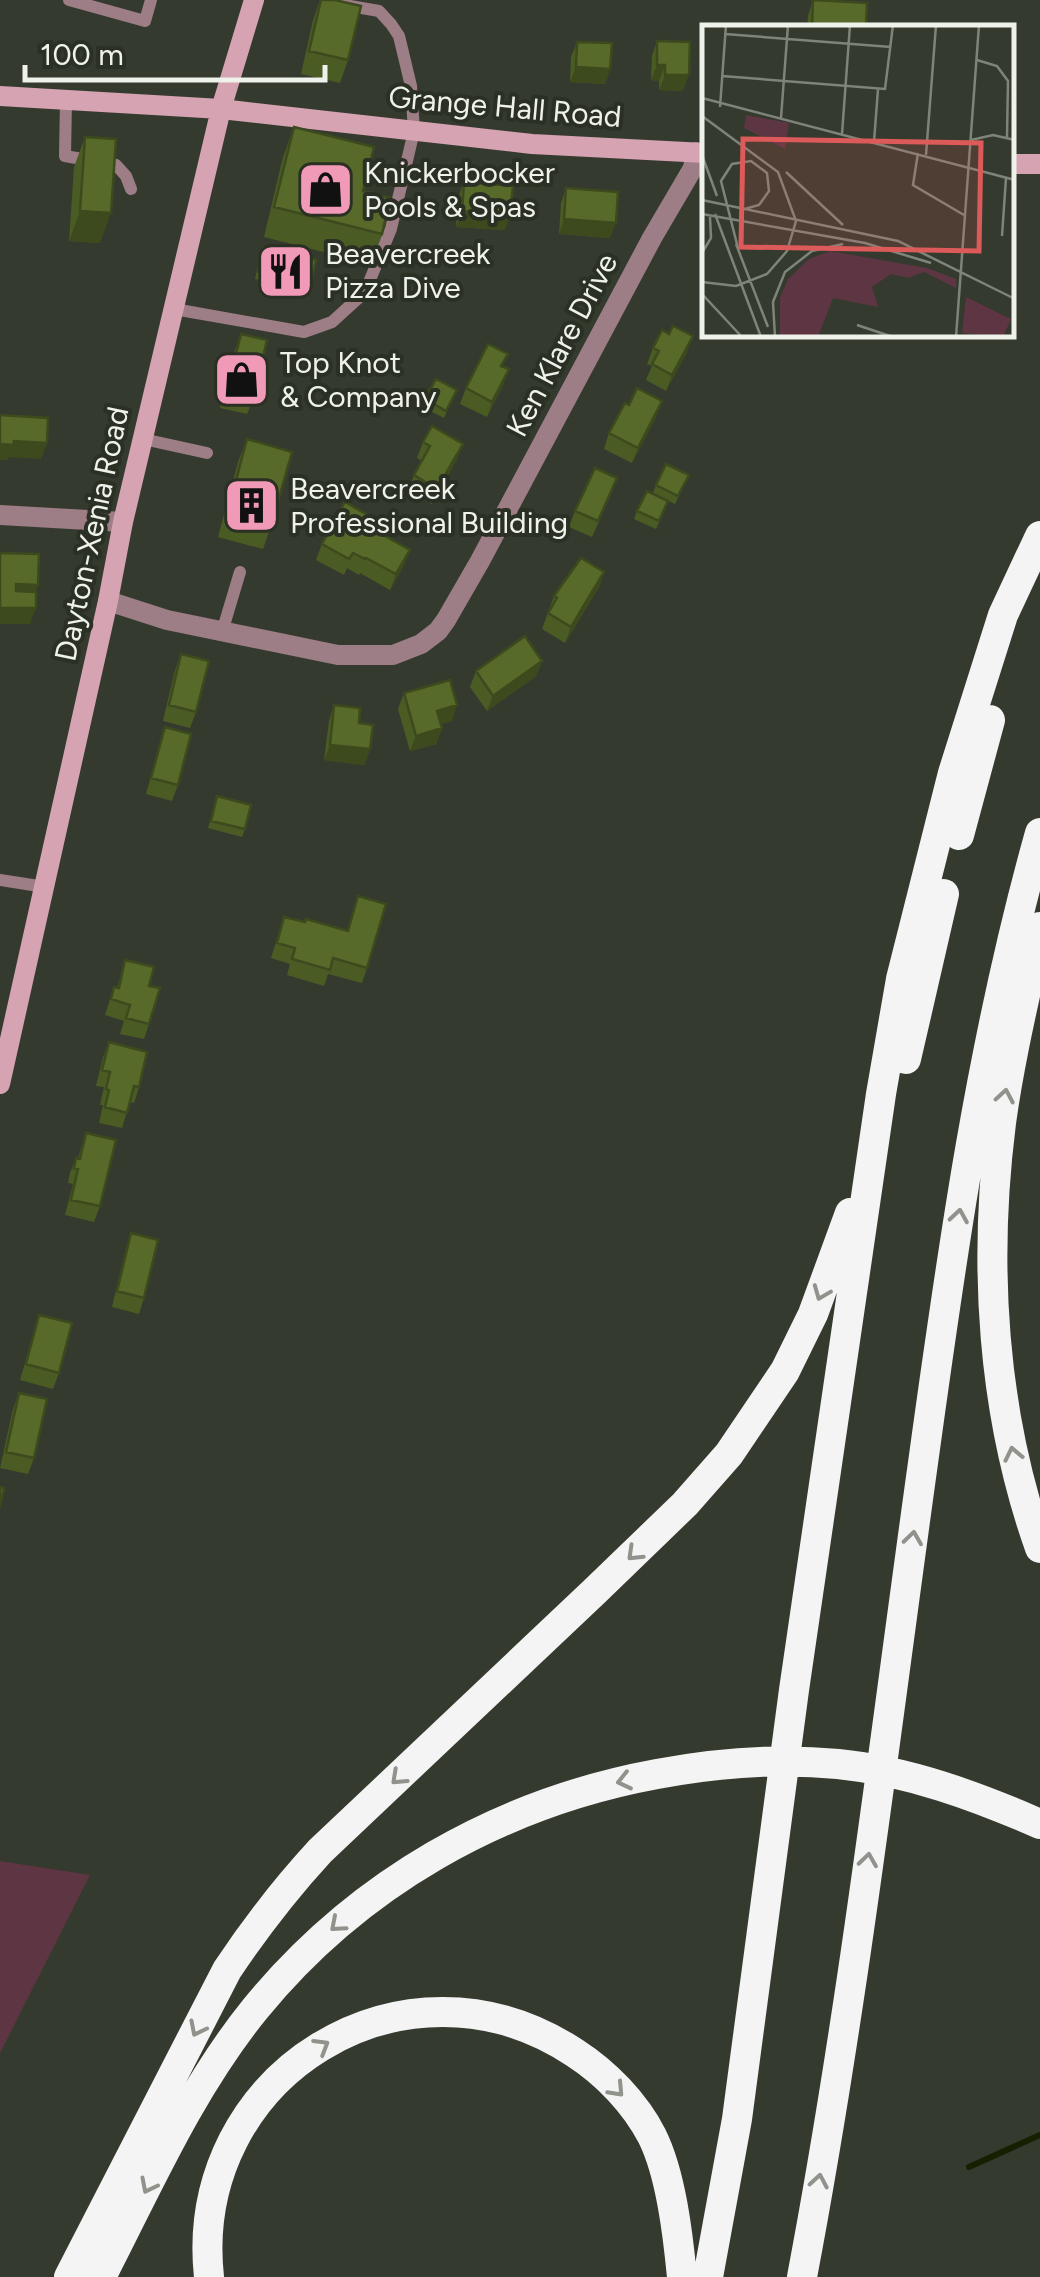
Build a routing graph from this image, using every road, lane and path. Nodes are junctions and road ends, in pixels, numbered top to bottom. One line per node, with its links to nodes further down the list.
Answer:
1 (70, 0): 2 (lane)
2 (151, 0)
3 (254, 0): 7 (main road, Dayton-Xenia Road)
4 (334, 0): 8 (lane)
5 (0, 96): 6 (main road, Grange Hall Road)
6 (66, 100): 7 (main road, Grange Hall Road); 10 (lane)
7 (221, 109): 8 (main road, Grange Hall Road); 11 (main road, Dayton-Xenia Road)
8 (414, 131): 9 (main road, Grange Hall Road); 11 (lane)
9 (701, 152): 20 (street, Ken Klare Drive)
10 (131, 189)
11 (174, 309): 12 (main road, Dayton-Xenia Road)
12 (143, 438): 13 (lane); 15 (main road, Dayton-Xenia Road)
13 (207, 453)
14 (0, 515): 15 (street)
15 (123, 522): 19 (main road, Dayton-Xenia Road)
16 (1040, 536): 27 (highway)
17 (1040, 560): 35 (highway)
18 (240, 572): 20 (lane)
19 (108, 602): 20 (street, Ken Klare Drive); 23 (main road, Dayton-Xenia Road)
20 (222, 632)
21 (1040, 833): 36 (highway, one-way to 21)
22 (0, 880): 23 (lane)
23 (45, 887): 25 (main road, Dayton-Xenia Road)
24 (1040, 927): 28 (highway, one-way to 24)
25 (7, 1025): 26 (main road, Dayton-Xenia Road)
26 (0, 1084)
27 (870, 1170): 30 (highway, one-way to 30); 34 (highway)
28 (1040, 1548)
29 (1040, 1824): 31 (highway, one-way to 31)
30 (69, 2277)
31 (101, 2277)
32 (209, 2277): 33 (highway, one-way to 33)
33 (682, 2277)
34 (708, 2277)
35 (726, 2277)
36 (802, 2277)

